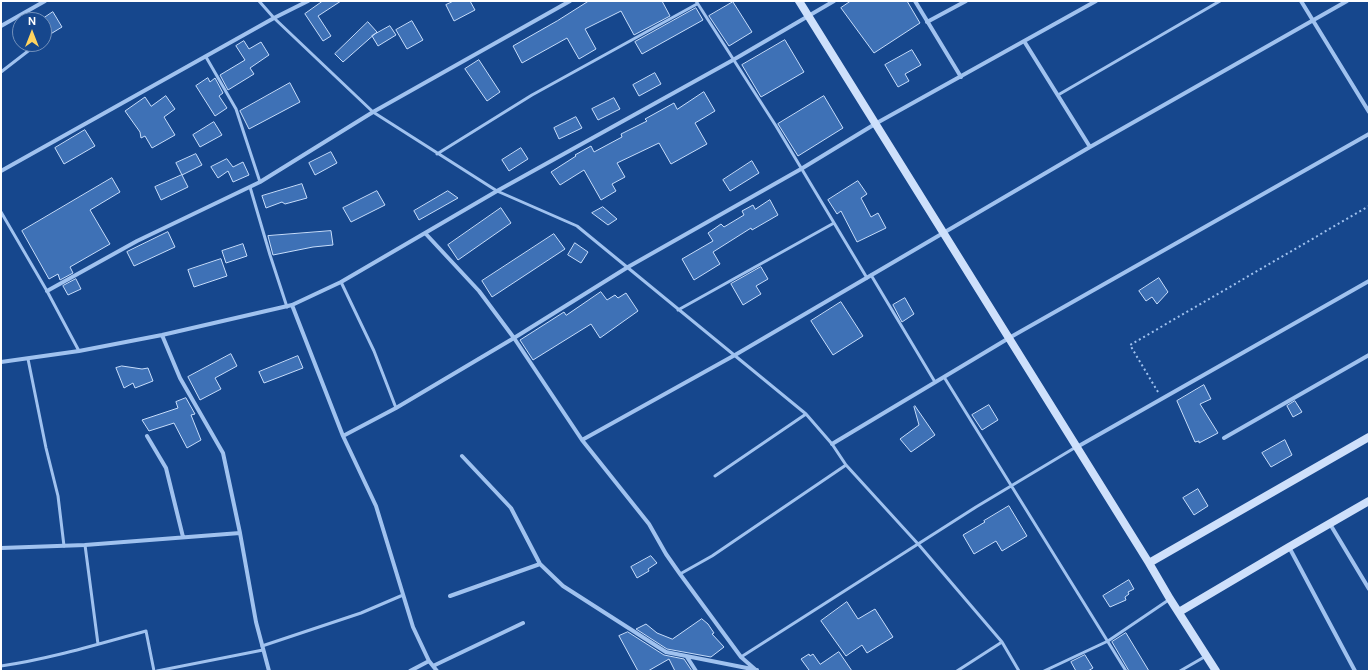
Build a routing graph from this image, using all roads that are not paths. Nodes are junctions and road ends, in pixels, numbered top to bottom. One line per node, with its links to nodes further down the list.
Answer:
1 (45, 1): 18 (street)
2 (260, 1): 15 (lane)
3 (308, 1): 15 (street)
4 (570, 1): 26 (street)
5 (799, 1): 14 (main road)
6 (834, 1): 14 (street)
7 (915, 1): 17 (street)
8 (966, 1): 17 (street)
9 (1096, 1): 19 (street)
10 (1220, 1): 25 (lane)
11 (1301, 1): 16 (street)
12 (1347, 1): 16 (street)
13 (697, 2): 22 (lane); 31 (lane)
14 (808, 15): 22 (street); 28 (main road)
15 (274, 18): 21 (street); 26 (lane)
16 (1313, 20): 27 (street); 30 (street)
17 (928, 22): 24 (street)
18 (1, 26)
19 (1024, 41): 24 (street); 25 (street)
20 (27, 52): 23 (lane)
21 (206, 57): 33 (street); 34 (lane)
22 (733, 60): 32 (lane); 36 (street)
23 (1, 72)
24 (961, 77): 28 (street)
25 (1058, 95): 30 (street)
26 (373, 112): 31 (lane); 34 (street)
27 (1369, 112)
28 (876, 124): 32 (street); 40 (main road)
29 (1369, 134): 51 (street)
30 (1090, 147): 40 (street)
31 (437, 154): 36 (lane)
32 (801, 169): 38 (lane); 41 (street)
33 (1, 171)
34 (260, 182): 35 (street)
35 (250, 187): 45 (street); 47 (lane)
36 (497, 191): 39 (street); 41 (lane)
37 (1, 212): 45 (lane)
38 (834, 224): 42 (lane); 48 (lane)
39 (425, 233): 44 (street); 50 (street)
40 (943, 233): 42 (street); 51 (main road)
41 (628, 267): 48 (lane); 50 (street)
42 (869, 277): 54 (street); 58 (lane)
43 (1369, 281): 67 (street)
44 (341, 282): 46 (street); 59 (lane)
45 (47, 291): 52 (lane)
46 (292, 305): 47 (street); 62 (street)
47 (287, 307): 49 (street)
48 (678, 310): 54 (lane)
49 (162, 335): 52 (street); 74 (street)
50 (514, 338): 59 (street); 65 (street)
51 (1009, 338): 57 (street); 67 (main road)
52 (79, 350): 55 (street)
53 (1369, 354): 64 (street)
54 (735, 355): 60 (lane); 65 (street)
55 (28, 359): 56 (street); 78 (lane)
56 (1, 362)
57 (944, 377): 58 (street); 71 (lane)
58 (935, 382): 66 (street)
59 (396, 408): 62 (street)
60 (806, 414): 66 (lane); 70 (lane)
61 (147, 436): 75 (street)
62 (343, 436): 85 (street)
63 (1369, 437): 81 (main road)
64 (1224, 438)
65 (582, 440): 83 (street)
66 (832, 444): 69 (lane)
67 (1076, 447): 71 (lane); 81 (main road)
68 (462, 456): 82 (street)
69 (846, 465): 77 (lane); 83 (lane)
70 (715, 476)
71 (1011, 486): 77 (lane); 91 (lane)
72 (1369, 501): 73 (main road)
73 (1330, 524): 79 (main road); 84 (street)
74 (240, 533): 75 (street); 93 (street)
75 (183, 537): 76 (street)
76 (85, 545): 78 (street); 92 (lane)
77 (919, 545): 90 (lane); 96 (lane)
78 (64, 546): 80 (street)
79 (1289, 547): 88 (main road); 113 (street)
80 (1, 548)
81 (1149, 563): 87 (main road)
82 (540, 564): 86 (street); 95 (street)
83 (680, 574): 96 (street)
84 (1369, 589)
85 (403, 595): 93 (lane); 97 (street)
86 (450, 596)
87 (1170, 599): 88 (main road); 91 (lane)
88 (1179, 612): 94 (main road)
89 (523, 623): 99 (street)
90 (1002, 642): 107 (lane); 108 (lane)
91 (1108, 642): 109 (lane); 110 (lane)
92 (98, 644): 98 (lane); 100 (lane)
93 (263, 648): 101 (lane); 102 (street)
94 (1206, 655): 111 (lane); 112 (main road)
95 (687, 657): 105 (street); 106 (street)
96 (741, 657): 106 (street)
97 (429, 661): 99 (street); 103 (street)
98 (1, 666)
99 (433, 666): 104 (street)
100 (154, 671)
101 (157, 671)
102 (269, 671)
103 (410, 671)
104 (437, 671)
105 (696, 671)
106 (758, 671)
107 (957, 671)
108 (1019, 671)
109 (1044, 671)
110 (1126, 671)
111 (1180, 671)
112 (1216, 671)
113 (1355, 671)

